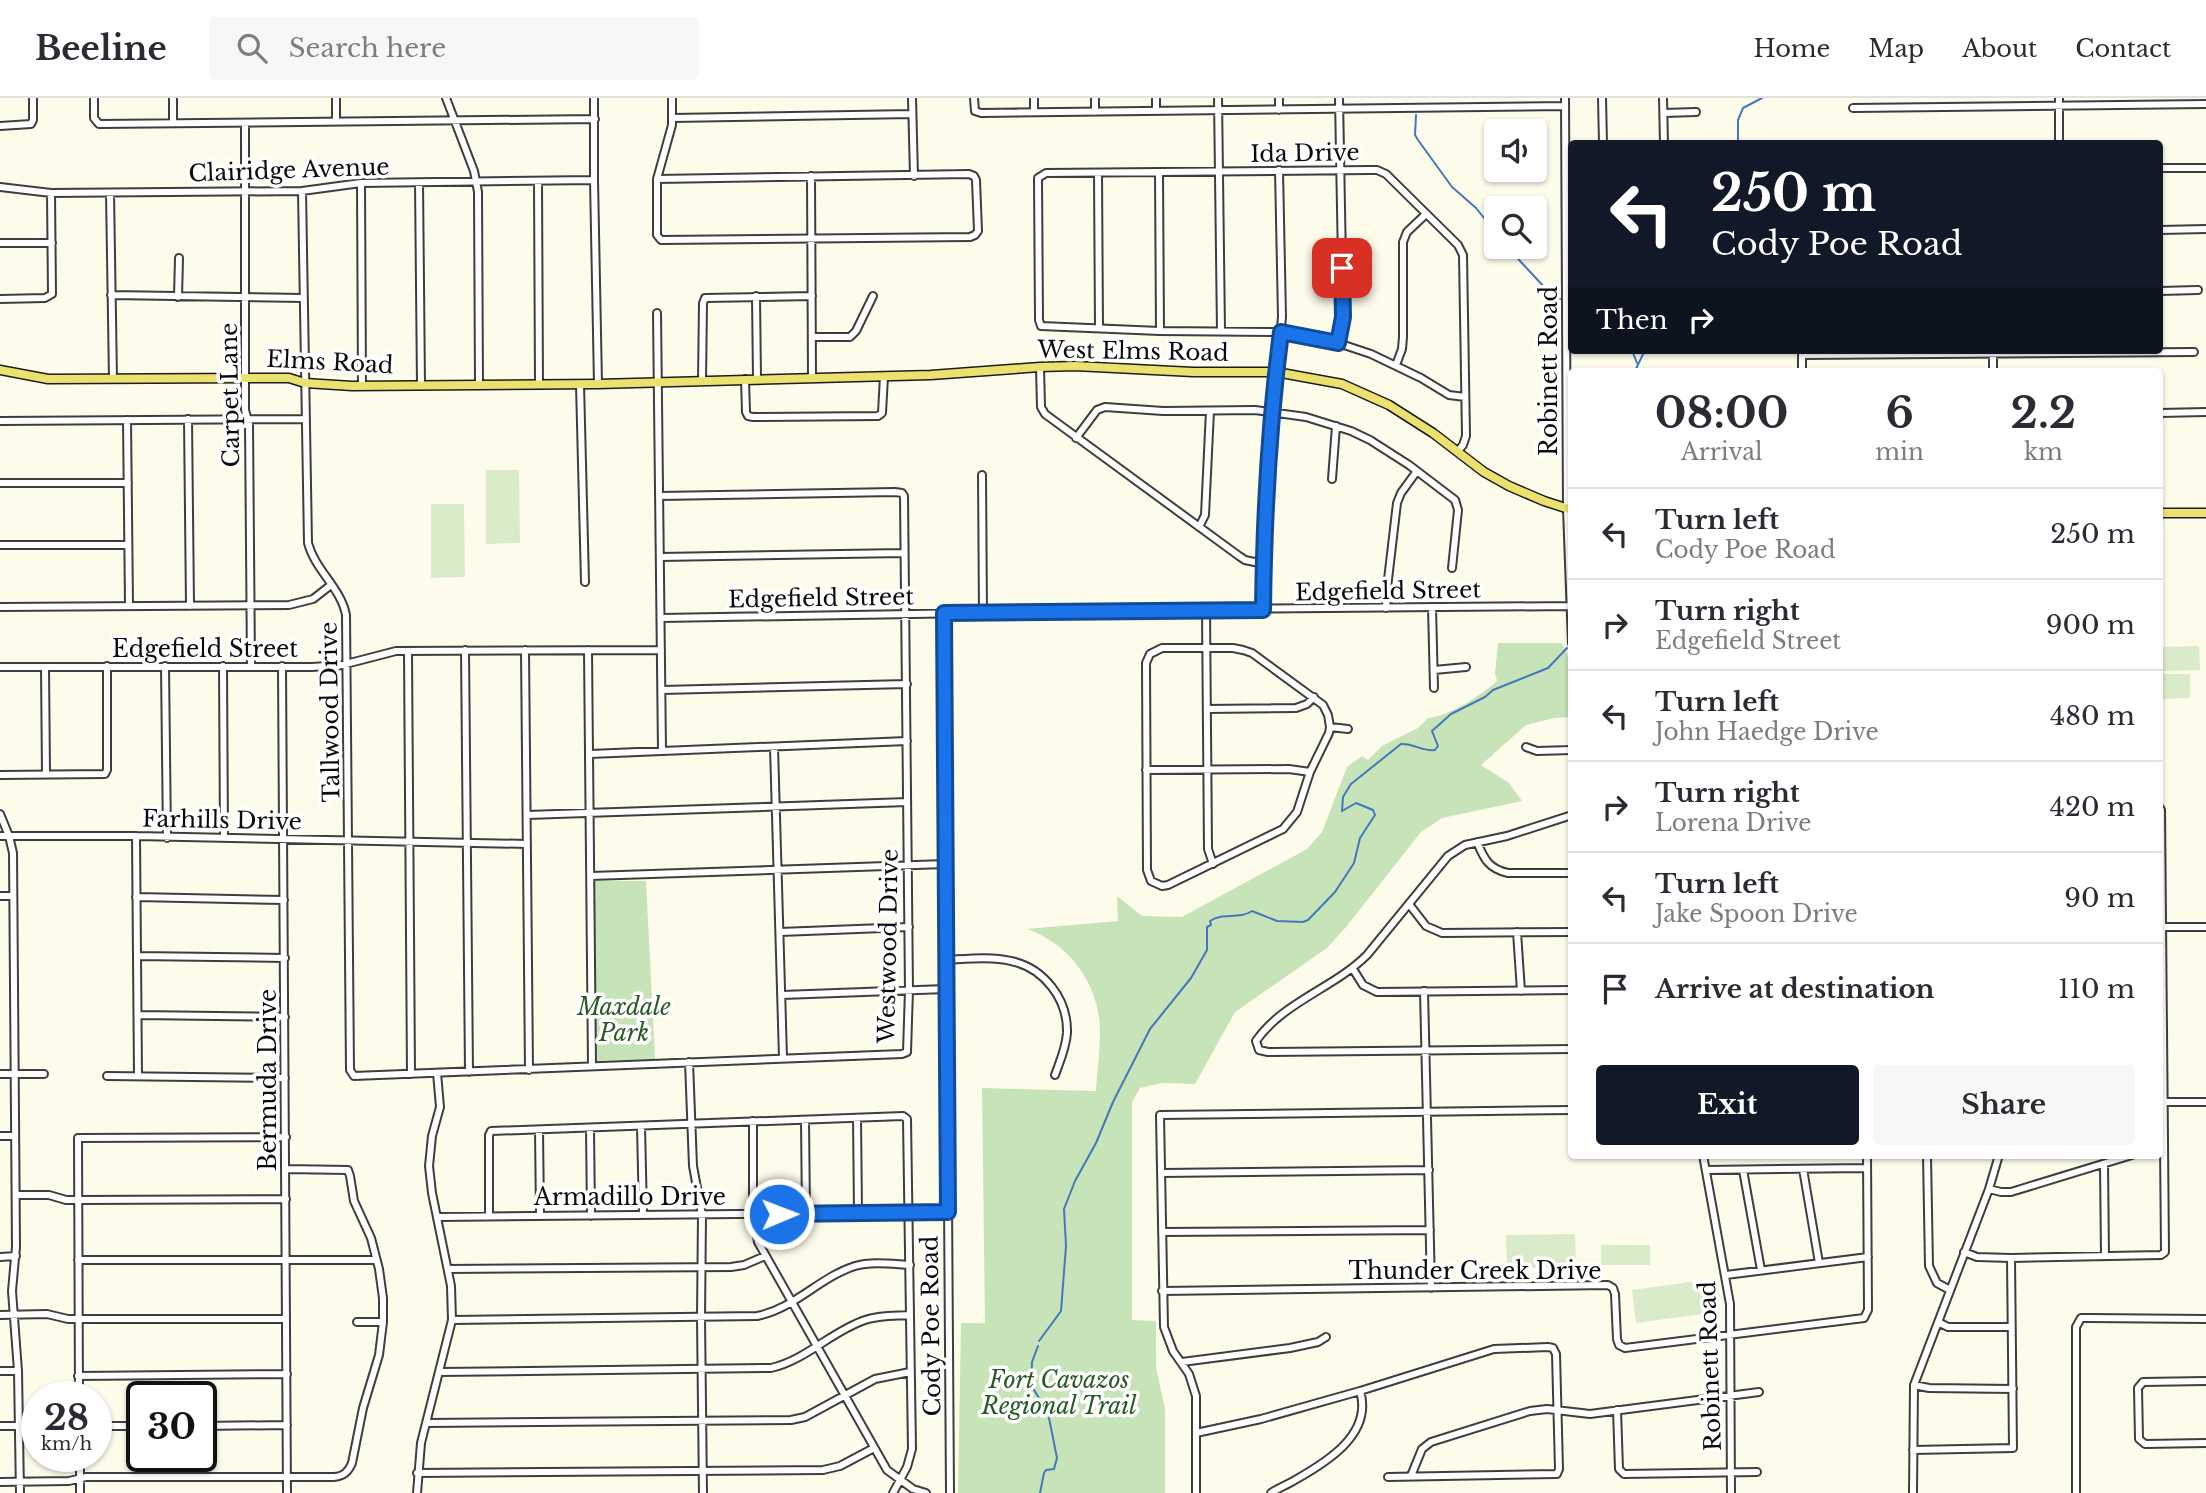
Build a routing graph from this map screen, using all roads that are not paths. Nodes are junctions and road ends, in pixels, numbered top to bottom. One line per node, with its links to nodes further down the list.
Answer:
1 (33, 98): 47 (street)
2 (94, 98): 45 (street)
3 (173, 98): 45 (street)
4 (336, 98): 44 (street)
5 (446, 98): 43 (street)
6 (594, 98): 42 (street)
7 (672, 98): 41 (street)
8 (912, 98): 40 (street)
9 (974, 98): 36 (street)
10 (1034, 98): 36 (street)
11 (1095, 98): 37 (street)
12 (1156, 98): 35 (street)
13 (1218, 98): 33 (street)
14 (1279, 98): 34 (street)
15 (1339, 98): 32 (street)
16 (1400, 98): 30 (street)
17 (1461, 98): 27 (street)
18 (1524, 98): 28 (street)
19 (1602, 98): 48 (street)
20 (1664, 98): 39 (street)
21 (1887, 98): 29 (street)
22 (1565, 102): 28 (street); 58 (street, Robinett Road)
23 (1947, 102): 24 (street); 29 (street)
24 (2002, 102): 25 (street)
25 (2059, 102): 26 (street); 50 (street)
26 (2206, 104)
27 (1461, 107): 28 (street); 30 (street)
28 (1525, 107)
29 (1887, 107): 31 (street)
30 (1400, 108): 32 (street)
31 (1853, 108)
32 (1339, 109): 34 (street); 54 (street)
33 (1218, 110): 34 (street); 35 (street); 55 (street)
34 (1279, 110)
35 (1156, 111): 37 (street)
36 (1034, 112): 37 (street)
37 (1096, 112)
38 (1696, 112): 39 (street)
39 (1664, 113): 49 (street)
40 (912, 114): 41 (street); 60 (street)
41 (672, 118): 61 (street)
42 (595, 119): 43 (street); 62 (street)
43 (454, 120): 44 (street); 63 (street)
44 (335, 121): 46 (street)
45 (173, 123): 46 (street)
46 (245, 123): 68 (street, Carpet Lane)
47 (0, 126)
48 (1603, 140)
49 (1664, 140)
50 (2059, 140)
51 (2163, 168): 52 (street)
52 (2206, 168)
53 (1279, 170): 54 (street, Ida Drive); 55 (street, Ida Drive); 93 (street)
54 (1340, 170): 72 (street, Ida Drive); 95 (street)
55 (1219, 172): 57 (street, Ida Drive); 92 (street)
56 (1098, 173): 57 (street, Ida Drive); 90 (street); 90 (street, Ida Drive)
57 (1159, 173): 91 (street)
58 (1568, 174)
59 (811, 176): 60 (street); 61 (street); 75 (street)
60 (914, 176): 75 (street)
61 (657, 179): 75 (street)
62 (594, 180): 64 (street, Clairidge Avenue); 113 (street)
63 (477, 181): 64 (street, Clairidge Avenue); 66 (street, Clairidge Avenue); 115 (street)
64 (538, 181): 111 (street)
65 (361, 183): 66 (street, Clairidge Avenue); 69 (street, Clairidge Avenue); 116 (street)
66 (419, 183): 114 (street)
67 (0, 187): 70 (street, Clairidge Avenue)
68 (245, 191): 69 (street, Clairidge Avenue); 71 (street, Clairidge Avenue); 86 (street, Carpet Lane)
69 (302, 191): 87 (street, Tallwood Drive)
70 (51, 193): 71 (street, Clairidge Avenue); 77 (street)
71 (110, 193): 81 (street)
72 (1426, 214): 98 (street); 117 (street, Ida Drive)
73 (2206, 229): 74 (street)
74 (2163, 230)
75 (812, 238): 83 (street)
76 (0, 243): 77 (street)
77 (52, 243): 88 (street)
78 (179, 258): 85 (street)
79 (2198, 290): 80 (street)
80 (2163, 291)
81 (111, 295): 85 (street); 105 (street)
82 (756, 296): 83 (street); 107 (street); 108 (street)
83 (812, 296): 94 (street)
84 (873, 296): 94 (street)
85 (178, 297): 86 (street)
86 (246, 297): 87 (street); 104 (street, Carpet Lane)
87 (303, 298): 109 (street, Tallwood Drive)
88 (0, 299)
89 (657, 313): 110 (street)
90 (1098, 327): 91 (street)
91 (1160, 331): 92 (street)
92 (1221, 331): 93 (street)
93 (1281, 332): 95 (street); 101 (street)
94 (812, 337): 103 (street)
95 (1338, 343): 98 (street)
96 (2163, 352): 97 (street)
97 (2194, 352)
98 (1396, 365): 117 (street)
99 (1040, 367): 101 (main road, West Elms Road); 102 (main road, West Elms Road); 128 (street)
100 (0, 370): 105 (main road, Elms Road)
101 (1276, 372): 119 (street); 129 (main road, West Elms Road)
102 (884, 376): 103 (main road, West Elms Road); 106 (street)
103 (812, 377): 107 (main road, West Elms Road)
104 (245, 378): 105 (main road, Elms Road); 109 (main road, Elms Road); 123 (street, Carpet Lane)
105 (113, 379)
106 (745, 379): 107 (main road, West Elms Road); 108 (main road, West Elms Road)
107 (757, 379)
108 (702, 381): 110 (main road, West Elms Road)
109 (305, 383): 116 (main road, Elms Road); 124 (street, Tallwood Drive)
110 (658, 383): 113 (main road, Elms Road); 135 (street)
111 (539, 384): 112 (main road, Elms Road); 115 (main road, Elms Road)
112 (580, 384): 113 (main road, Elms Road); 146 (street)
113 (598, 384)
114 (421, 385): 115 (main road, Elms Road); 116 (main road, Elms Road)
115 (479, 385)
116 (362, 386)
117 (1465, 397): 129 (street, Ida Drive)
118 (1210, 411): 119 (street); 128 (street); 139 (street)
119 (1273, 411): 127 (street); 144 (street)
120 (2163, 412): 121 (street)
121 (2206, 412)
122 (188, 419): 123 (street); 125 (street); 150 (street)
123 (248, 419): 124 (street); 149 (street, Carpet Lane)
124 (306, 419): 147 (street, Tallwood Drive)
125 (127, 420): 126 (street); 134 (street)
126 (0, 421)
127 (1336, 426): 130 (street); 132 (street)
128 (1076, 438): 139 (street)
129 (1458, 451): 136 (main road, West Elms Road)
130 (1417, 471): 145 (street); 154 (street)
131 (982, 475): 158 (street)
132 (1332, 479)
133 (0, 483): 134 (street)
134 (128, 483): 141 (street)
135 (660, 496): 142 (street, Westwood Drive); 143 (street)
136 (1568, 510)
137 (2163, 513): 138 (main road)
138 (2206, 513)
139 (1199, 527): 144 (street)
140 (0, 545): 141 (street)
141 (128, 545): 148 (street)
142 (904, 553): 143 (street); 159 (street, Westwood Drive)
143 (660, 557): 160 (street)
144 (1264, 564): 156 (street)
145 (1452, 568)
146 (585, 582)
147 (331, 585): 149 (street); 167 (street, Tallwood Drive)
148 (129, 605): 150 (street); 152 (street)
149 (251, 605): 150 (street); 171 (street, Carpet Lane)
150 (190, 606)
151 (1568, 606): 153 (street, Edgefield Street)
152 (0, 607)
153 (1432, 607): 154 (street, Edgefield Street); 176 (street)
154 (1386, 608): 156 (street, Edgefield Street)
155 (1206, 609): 156 (street, Edgefield Street); 158 (street, Edgefield Street); 161 (street)
156 (1263, 610)
157 (944, 613): 158 (street, Edgefield Street); 159 (street, Edgefield Street); 212 (street, Cody Poe Road)
158 (983, 613)
159 (905, 615): 160 (street, Edgefield Street); 177 (street, Westwood Drive)
160 (661, 618): 165 (street)
161 (1207, 648): 180 (street); 181 (street); 190 (street)
162 (466, 650): 163 (street, Edgefield Street); 166 (street, Edgefield Street); 210 (street)
163 (525, 650): 164 (street, Edgefield Street); 199 (street)
164 (588, 650): 165 (street, Edgefield Street); 189 (street)
165 (661, 650): 179 (street)
166 (408, 652): 167 (street, Edgefield Street); 208 (street)
167 (347, 663): 172 (street, Edgefield Street); 207 (street, Tallwood Drive)
168 (107, 666): 169 (street, Edgefield Street); 174 (street, Edgefield Street); 193 (street)
169 (165, 666): 170 (street, Edgefield Street); 204 (street)
170 (223, 666): 171 (street, Edgefield Street); 205 (street)
171 (251, 666): 172 (street, Edgefield Street)
172 (282, 666): 206 (street, Bermuda Drive)
173 (0, 667): 174 (street, Edgefield Street)
174 (46, 667): 193 (street)
175 (1466, 667): 176 (street)
176 (1434, 670): 178 (street)
177 (907, 684): 179 (street); 184 (street, Westwood Drive)
178 (1434, 688)
179 (662, 690): 188 (street)
180 (1314, 697): 181 (street); 182 (street)
181 (1207, 709): 191 (street)
182 (1330, 727): 183 (street); 192 (street)
183 (1348, 729)
184 (907, 741): 185 (street); 195 (street, Westwood Drive)
185 (774, 747): 188 (street); 196 (street)
186 (1526, 747): 187 (street)
187 (1568, 750)
188 (662, 751): 189 (street)
189 (590, 754): 198 (street)
190 (1146, 770): 191 (street); 213 (street)
191 (1208, 770): 192 (street); 213 (street)
192 (1310, 772): 213 (street)
193 (46, 774): 194 (street)
194 (0, 775)
195 (907, 802): 196 (street); 214 (street, Westwood Drive)
196 (776, 807): 198 (street); 215 (street)
197 (0, 814): 202 (street)
198 (590, 814): 199 (street); 217 (street)
199 (527, 815): 211 (street)
200 (1568, 816): 209 (street)
201 (0, 836): 202 (street, Farhills Drive)
202 (9, 836): 203 (street, Farhills Drive); 219 (street)
203 (136, 836): 204 (street, Farhills Drive); 220 (street)
204 (167, 838): 205 (street, Farhills Drive)
205 (225, 838): 206 (street, Farhills Drive)
206 (284, 839): 207 (street, Farhills Drive); 221 (street, Bermuda Drive)
207 (349, 841): 208 (street, Farhills Drive); 252 (street, Tallwood Drive)
208 (409, 842): 210 (street, Farhills Drive); 253 (street)
209 (1478, 842): 216 (street); 222 (street)
210 (467, 843): 211 (street, Farhills Drive); 247 (street)
211 (527, 844): 246 (street)
212 (945, 864): 214 (street); 231 (street, Cody Poe Road)
213 (1213, 864)
214 (908, 866): 215 (street); 223 (street, Westwood Drive)
215 (778, 869): 217 (street); 226 (street)
216 (1568, 873)
217 (591, 876): 245 (street)
218 (0, 896): 219 (street)
219 (13, 896): 250 (street)
220 (136, 897): 221 (street); 229 (street)
221 (284, 900): 230 (street, Bermuda Drive)
222 (1409, 904): 227 (street); 232 (street)
223 (909, 927): 226 (street); 234 (street, Westwood Drive)
224 (2163, 927): 225 (street)
225 (2206, 927)
226 (780, 932): 238 (street)
227 (1517, 932): 228 (street); 235 (street)
228 (1568, 932)
229 (137, 956): 230 (street); 239 (street)
230 (285, 958): 240 (street, Bermuda Drive)
231 (946, 960): 233 (street, Cody Poe Road); 254 (street)
232 (1353, 969): 237 (street); 242 (street)
233 (946, 989): 234 (street); 294 (street, Cody Poe Road)
234 (909, 990): 238 (street); 243 (street, Westwood Drive)
235 (1521, 990): 236 (street); 237 (street)
236 (1568, 990)
237 (1424, 991): 242 (street)
238 (782, 995): 243 (street)
239 (138, 1015): 240 (street); 256 (street)
240 (285, 1017): 257 (street, Bermuda Drive)
241 (1568, 1049): 242 (street)
242 (1426, 1051): 262 (street)
243 (783, 1058): 244 (street, Westwood Drive)
244 (689, 1062): 245 (street, Westwood Drive); 266 (street)
245 (592, 1066): 246 (street, Westwood Drive)
246 (529, 1070): 247 (street, Westwood Drive)
247 (470, 1072): 248 (street, Westwood Drive)
248 (438, 1073): 253 (street, Westwood Drive); 302 (street)
249 (0, 1074): 250 (street)
250 (14, 1074): 251 (street); 272 (street)
251 (44, 1074)
252 (352, 1074): 253 (street, Westwood Drive)
253 (411, 1074)
254 (1055, 1075)
255 (107, 1076): 256 (street)
256 (138, 1076): 257 (street)
257 (285, 1078): 273 (street, Bermuda Drive)
258 (2163, 1085): 259 (street)
259 (2164, 1102): 260 (street); 267 (street)
260 (2206, 1102)
261 (1568, 1110): 262 (street)
262 (1427, 1112): 284 (street); 287 (street)
263 (857, 1118): 264 (street); 292 (street); 293 (street)
264 (805, 1120): 265 (street); 297 (street)
265 (753, 1121): 266 (street); 296 (street)
266 (692, 1124): 268 (street); 295 (street)
267 (2163, 1124)
268 (641, 1126): 269 (street); 299 (street)
269 (590, 1128): 270 (street); 301 (street)
270 (539, 1130): 298 (street); 300 (street)
271 (0, 1136): 272 (street)
272 (15, 1136): 289 (street)
273 (286, 1137): 282 (street, Bermuda Drive); 291 (street)
274 (1704, 1159): 285 (street, Robinett Road)
275 (1867, 1159): 281 (street, Thunder Creek Drive)
276 (1927, 1159): 322 (street)
277 (1997, 1159): 288 (street)
278 (2120, 1159): 280 (street)
279 (2162, 1159): 310 (street)
280 (2104, 1164): 288 (street); 310 (street)
281 (1867, 1168): 283 (street); 309 (street, Thunder Creek Drive)
282 (285, 1169): 290 (street, Bermuda Drive); 314 (street)
283 (1803, 1169): 286 (street); 315 (street)
284 (1429, 1170): 287 (street); 303 (street)
285 (1706, 1170): 286 (street); 320 (street, Robinett Road)
286 (1743, 1170): 319 (street)
287 (1162, 1173): 304 (street)
288 (1989, 1189): 305 (street)
289 (16, 1195): 291 (street); 307 (street)
290 (286, 1199): 291 (street); 312 (street, Bermuda Drive)
291 (78, 1200): 313 (street)
292 (858, 1211): 293 (street, Armadillo Drive); 297 (street, Armadillo Drive)
293 (909, 1211): 294 (street, Armadillo Drive); 316 (street)
294 (948, 1212): 387 (street, Cody Poe Road)
295 (702, 1214): 296 (street, Armadillo Drive); 299 (street, Armadillo Drive); 317 (street)
296 (753, 1214): 297 (street, Armadillo Drive); 308 (street)
297 (806, 1214)
298 (540, 1215): 300 (street, Armadillo Drive); 301 (street, Armadillo Drive)
299 (643, 1215): 301 (street, Armadillo Drive)
300 (489, 1216): 302 (street, Armadillo Drive)
301 (591, 1216)
302 (438, 1217): 318 (street)
303 (1430, 1230): 304 (street); 321 (street)
304 (1162, 1232): 323 (street)
305 (1964, 1252): 311 (street); 322 (street)
306 (0, 1256): 307 (street)
307 (16, 1256): 325 (street)
308 (765, 1256): 317 (street); 324 (street)
309 (1868, 1256): 315 (street); 337 (street, Thunder Creek Drive)
310 (2105, 1256): 311 (street)
311 (2011, 1258): 336 (street)
312 (286, 1259): 313 (street); 314 (street); 330 (street, Bermuda Drive)
313 (78, 1260): 329 (street)
314 (375, 1260): 334 (street)
315 (1819, 1263): 319 (street)
316 (909, 1265): 324 (street); 327 (street)
317 (701, 1267): 318 (street); 328 (street)
318 (448, 1269): 332 (street)
319 (1761, 1270): 320 (street)
320 (1726, 1275): 337 (street, Robinett Road)
321 (1431, 1288): 323 (street, Thunder Creek Drive); 337 (street, Thunder Creek Drive)
322 (1950, 1290): 335 (street)
323 (1162, 1291): 340 (street)
324 (792, 1302): 328 (street); 339 (street)
325 (13, 1314): 326 (street); 329 (street); 343 (street)
326 (0, 1315)
327 (909, 1315): 339 (street); 345 (street)
328 (701, 1318): 332 (street); 341 (street)
329 (79, 1319): 330 (street); 347 (street)
330 (286, 1319): 346 (street, Bermuda Drive)
331 (2206, 1319): 392 (street)
332 (452, 1320): 344 (street)
333 (357, 1322): 334 (street)
334 (383, 1322): 373 (street)
335 (1938, 1322): 336 (street); 350 (street)
336 (2011, 1328): 351 (street)
337 (1731, 1335): 355 (street, Robinett Road)
338 (1326, 1337): 340 (street)
339 (816, 1347): 341 (street); 354 (street)
340 (1181, 1362): 364 (street)
341 (702, 1370): 344 (street); 358 (street)
342 (0, 1371): 343 (street)
343 (18, 1371): 362 (street)
344 (439, 1372): 359 (street)
345 (910, 1372): 354 (street); 377 (street)
346 (286, 1374): 347 (street); 360 (street, Bermuda Drive)
347 (78, 1376): 348 (street)
348 (78, 1381)
349 (2206, 1381): 365 (street)
350 (1914, 1385): 351 (street); 367 (street)
351 (2013, 1389): 367 (street)
352 (1360, 1391): 357 (street); 364 (street); 389 (street)
353 (1759, 1392): 355 (street)
354 (844, 1395): 358 (street); 366 (street)
355 (1732, 1395): 356 (street); 370 (street, Robinett Road)
356 (1617, 1410): 357 (street); 370 (street)
357 (1557, 1411): 374 (street); 374 (street)
358 (702, 1422): 359 (street); 369 (street)
359 (426, 1423): 372 (street)
360 (287, 1425): 363 (street); 373 (street, Bermuda Drive)
361 (0, 1426): 362 (street)
362 (19, 1426): 378 (street)
363 (217, 1426)
364 (1196, 1433): 388 (street)
365 (2206, 1443)
366 (874, 1448): 369 (street); 377 (street)
367 (1913, 1450): 391 (street)
368 (79, 1472): 376 (street)
369 (703, 1472): 372 (street); 384 (street)
370 (1731, 1472): 371 (street); 390 (street, Robinett Road)
371 (1757, 1472)
372 (417, 1473): 383 (street)
373 (287, 1476): 376 (street); 382 (street, Bermuda Drive)
374 (1411, 1476): 375 (street)
375 (1388, 1477)
376 (79, 1479): 378 (street); 381 (street)
377 (900, 1480): 385 (street); 386 (street)
378 (19, 1481): 379 (street); 380 (street)
379 (0, 1482)
380 (20, 1493)
381 (80, 1493)
382 (287, 1493)
383 (417, 1493)
384 (703, 1493)
385 (893, 1493)
386 (926, 1493)
387 (950, 1493)
388 (1196, 1493)
389 (1270, 1493)
390 (1731, 1493)
391 (1913, 1493)
392 (2076, 1493)

